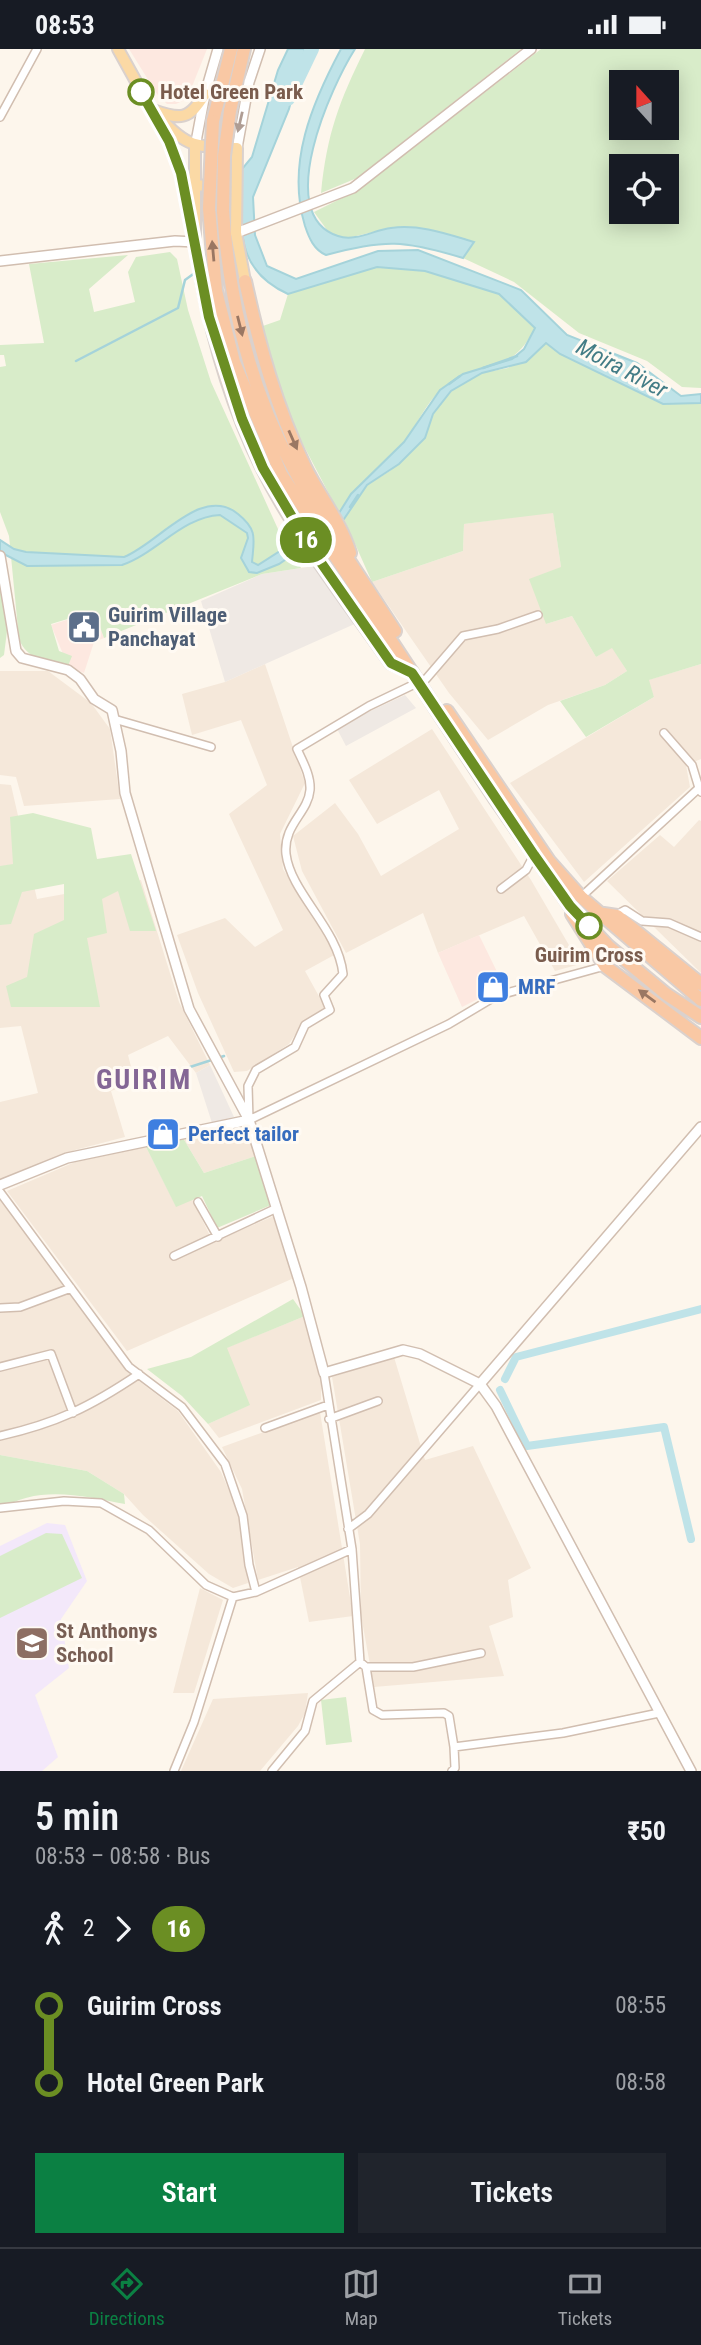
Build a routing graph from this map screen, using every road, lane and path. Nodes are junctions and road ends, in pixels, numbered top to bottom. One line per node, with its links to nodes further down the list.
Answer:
1 (37, 49): 10 (street)
2 (118, 49): 9 (main road)
3 (218, 49): 8 (street)
4 (231, 49): 24 (highway, one-way to 4, bridge)
5 (243, 49): 22 (highway, one-way to 22, bridge)
6 (260, 49): 12 (street, one-way to 12)
7 (531, 49): 16 (street)
8 (205, 94): 9 (main road); 11 (street)
9 (151, 109): 11 (main road); 13 (main road)
10 (0, 117)
11 (195, 147): 12 (main road); 14 (main road)
12 (237, 148): 15 (main road)
13 (181, 173): 14 (main road); 17 (main road)
14 (193, 185): 15 (main road); 17 (main road)
15 (235, 186): 16 (main road)
16 (239, 233): 20 (main road)
17 (195, 236): 18 (street); 19 (main road)
18 (0, 261)
19 (202, 281): 24 (highway)
20 (245, 281): 22 (highway, one-way to 22)
21 (0, 556): 25 (street)
22 (356, 571): 24 (highway)
23 (538, 615): 24 (street)
24 (419, 678): 31 (highway); 33 (highway); 43 (street)
25 (114, 719): 27 (street); 43 (street)
26 (664, 733): 29 (street)
27 (211, 747)
28 (701, 762): 29 (street)
29 (692, 765): 30 (street)
30 (700, 790): 33 (street)
31 (534, 855): 32 (street); 34 (highway)
32 (501, 889)
33 (581, 898): 35 (highway)
34 (570, 906): 38 (highway); 41 (highway)
35 (597, 913): 36 (highway); 40 (highway)
36 (615, 915): 37 (street); 39 (highway)
37 (701, 937)
38 (606, 966): 42 (highway, one-way to 38); 43 (street)
39 (701, 984)
40 (701, 1000)
41 (701, 1017)
42 (701, 1038)
43 (249, 1120): 45 (street); 48 (street)
44 (701, 1127): 56 (street)
45 (0, 1185)
46 (0, 1192): 51 (street)
47 (198, 1202): 49 (street)
48 (277, 1208): 49 (street); 54 (street)
49 (218, 1237): 50 (street)
50 (174, 1256)
51 (71, 1288): 52 (street); 55 (street)
52 (0, 1308)
53 (0, 1367): 59 (street)
54 (324, 1373): 56 (street); 58 (street)
55 (139, 1374): 59 (street); 66 (street)
56 (480, 1384): 64 (street); 70 (street)
57 (377, 1401): 60 (street)
58 (328, 1405): 60 (street); 61 (street)
59 (73, 1413): 62 (street)
60 (329, 1419): 64 (street)
61 (265, 1428)
62 (0, 1436)
63 (0, 1508): 67 (street)
64 (348, 1529): 65 (street)
65 (352, 1549): 66 (street); 69 (street)
66 (256, 1592): 67 (street)
67 (233, 1597): 72 (street)
68 (481, 1653): 69 (street)
69 (363, 1664): 71 (street); 73 (street)
70 (659, 1713): 71 (street); 75 (street)
71 (454, 1747): 74 (street)
72 (174, 1771)
73 (272, 1771)
74 (452, 1771)
75 (691, 1771)

